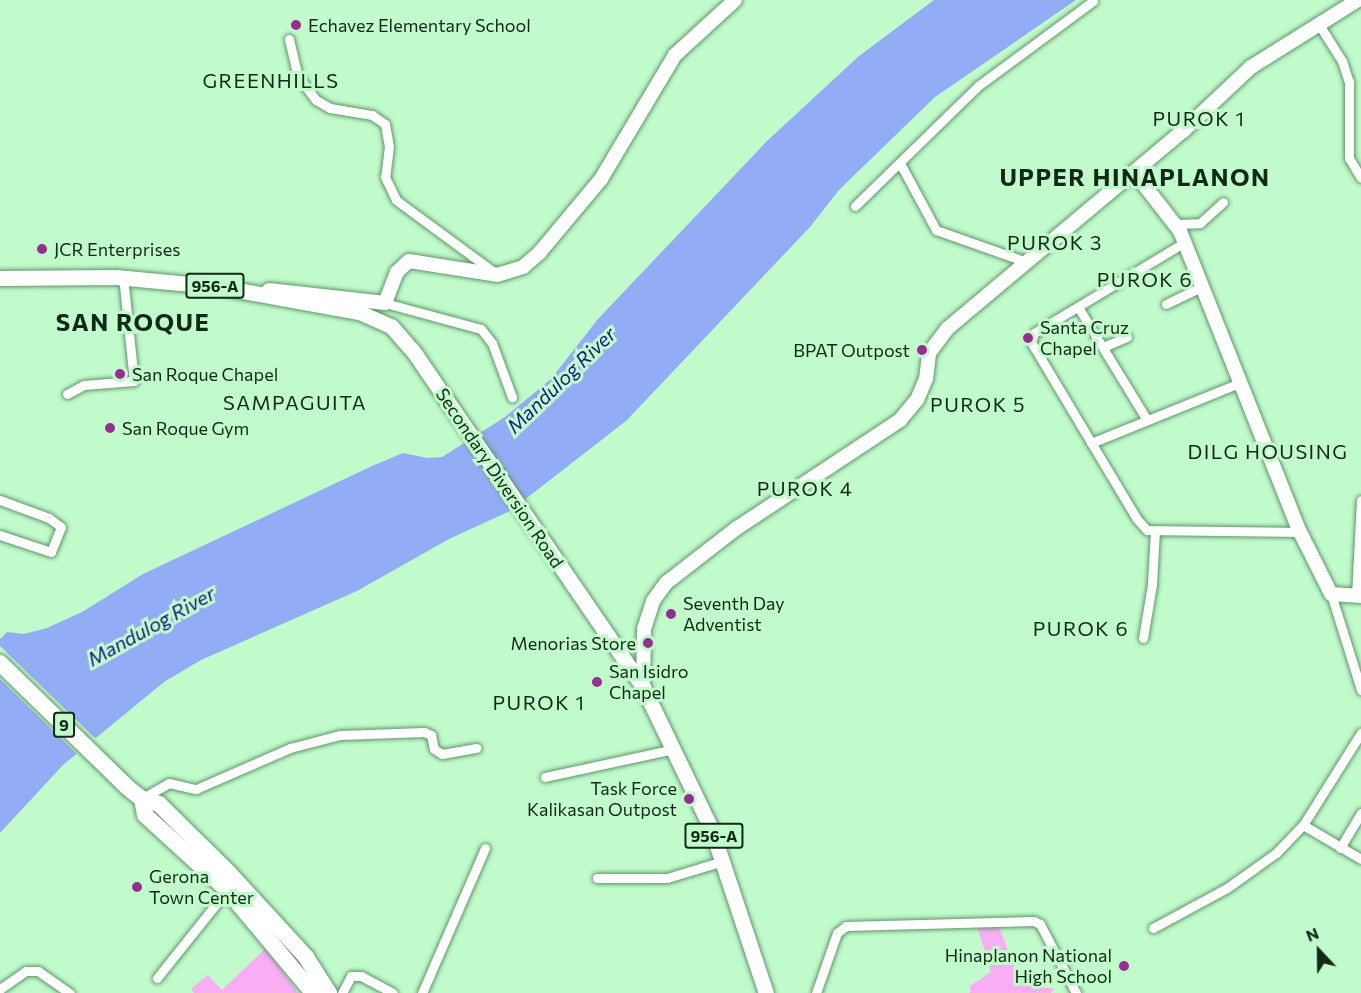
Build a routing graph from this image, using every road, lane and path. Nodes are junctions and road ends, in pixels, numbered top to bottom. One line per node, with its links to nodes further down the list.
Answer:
1 (735, 0): 14 (street)
2 (1358, 0): 4 (street)
3 (1093, 1): 6 (street)
4 (1318, 23): 7 (street); 8 (street)
5 (289, 39): 14 (street)
6 (901, 165): 10 (street); 13 (street)
7 (1134, 172): 11 (street); 13 (street)
8 (1361, 178)
9 (1223, 202): 11 (street)
10 (855, 206)
11 (1176, 224): 12 (street)
12 (1185, 242): 17 (street); 21 (street)
13 (1027, 262): 40 (street)
14 (497, 275): 19 (street)
15 (0, 278): 16 (main road, Secondary Diversion Road / 956-A)
16 (123, 278): 18 (main road, Secondary Diversion Road / 956-A); 25 (street)
17 (1203, 286): 20 (street); 24 (street)
18 (255, 292): 19 (street); 40 (main road, Secondary Diversion Road / 956-A)
19 (385, 303): 26 (street)
20 (1166, 304)
21 (1078, 307): 23 (street); 28 (street)
22 (1127, 336): 23 (street)
23 (1103, 347): 27 (street)
24 (1242, 382): 27 (street); 32 (street)
25 (67, 394)
26 (512, 397)
27 (1148, 420): 28 (street)
28 (1091, 442): 31 (street)
29 (0, 500): 33 (street)
30 (1361, 500): 35 (street)
31 (1155, 531): 32 (street); 36 (street)
32 (1300, 532): 34 (street)
33 (0, 535)
34 (1331, 594): 35 (street); 37 (street)
35 (1358, 596)
36 (1143, 638)
37 (1350, 648): 38 (street); 41 (street)
38 (1361, 648)
39 (0, 663): 46 (highway, 9)
40 (643, 687): 44 (main road, Secondary Diversion Road / 956-A)
41 (1361, 690)
42 (1361, 733): 48 (street)
43 (476, 748): 46 (street)
44 (675, 749): 45 (street); 52 (main road, Secondary Diversion Road / 956-A)
45 (546, 777)
46 (142, 799): 54 (highway, 9); 54 (highway, 9)
47 (1361, 813): 50 (street)
48 (1303, 825): 50 (street); 55 (street)
49 (484, 848): 63 (street)
50 (1340, 848): 51 (street)
51 (1361, 859)
52 (723, 861): 53 (street); 64 (main road, Secondary Diversion Road / 956-A)
53 (597, 878)
54 (232, 885): 56 (street); 59 (highway, 9); 60 (highway, 9)
55 (1153, 928)
56 (157, 978)
57 (0, 989): 58 (street)
58 (70, 993)
59 (313, 993)
60 (329, 993)
61 (342, 993): 62 (street)
62 (393, 993)
63 (422, 993)
64 (766, 993)
65 (816, 993): 66 (street)
66 (1076, 993)

